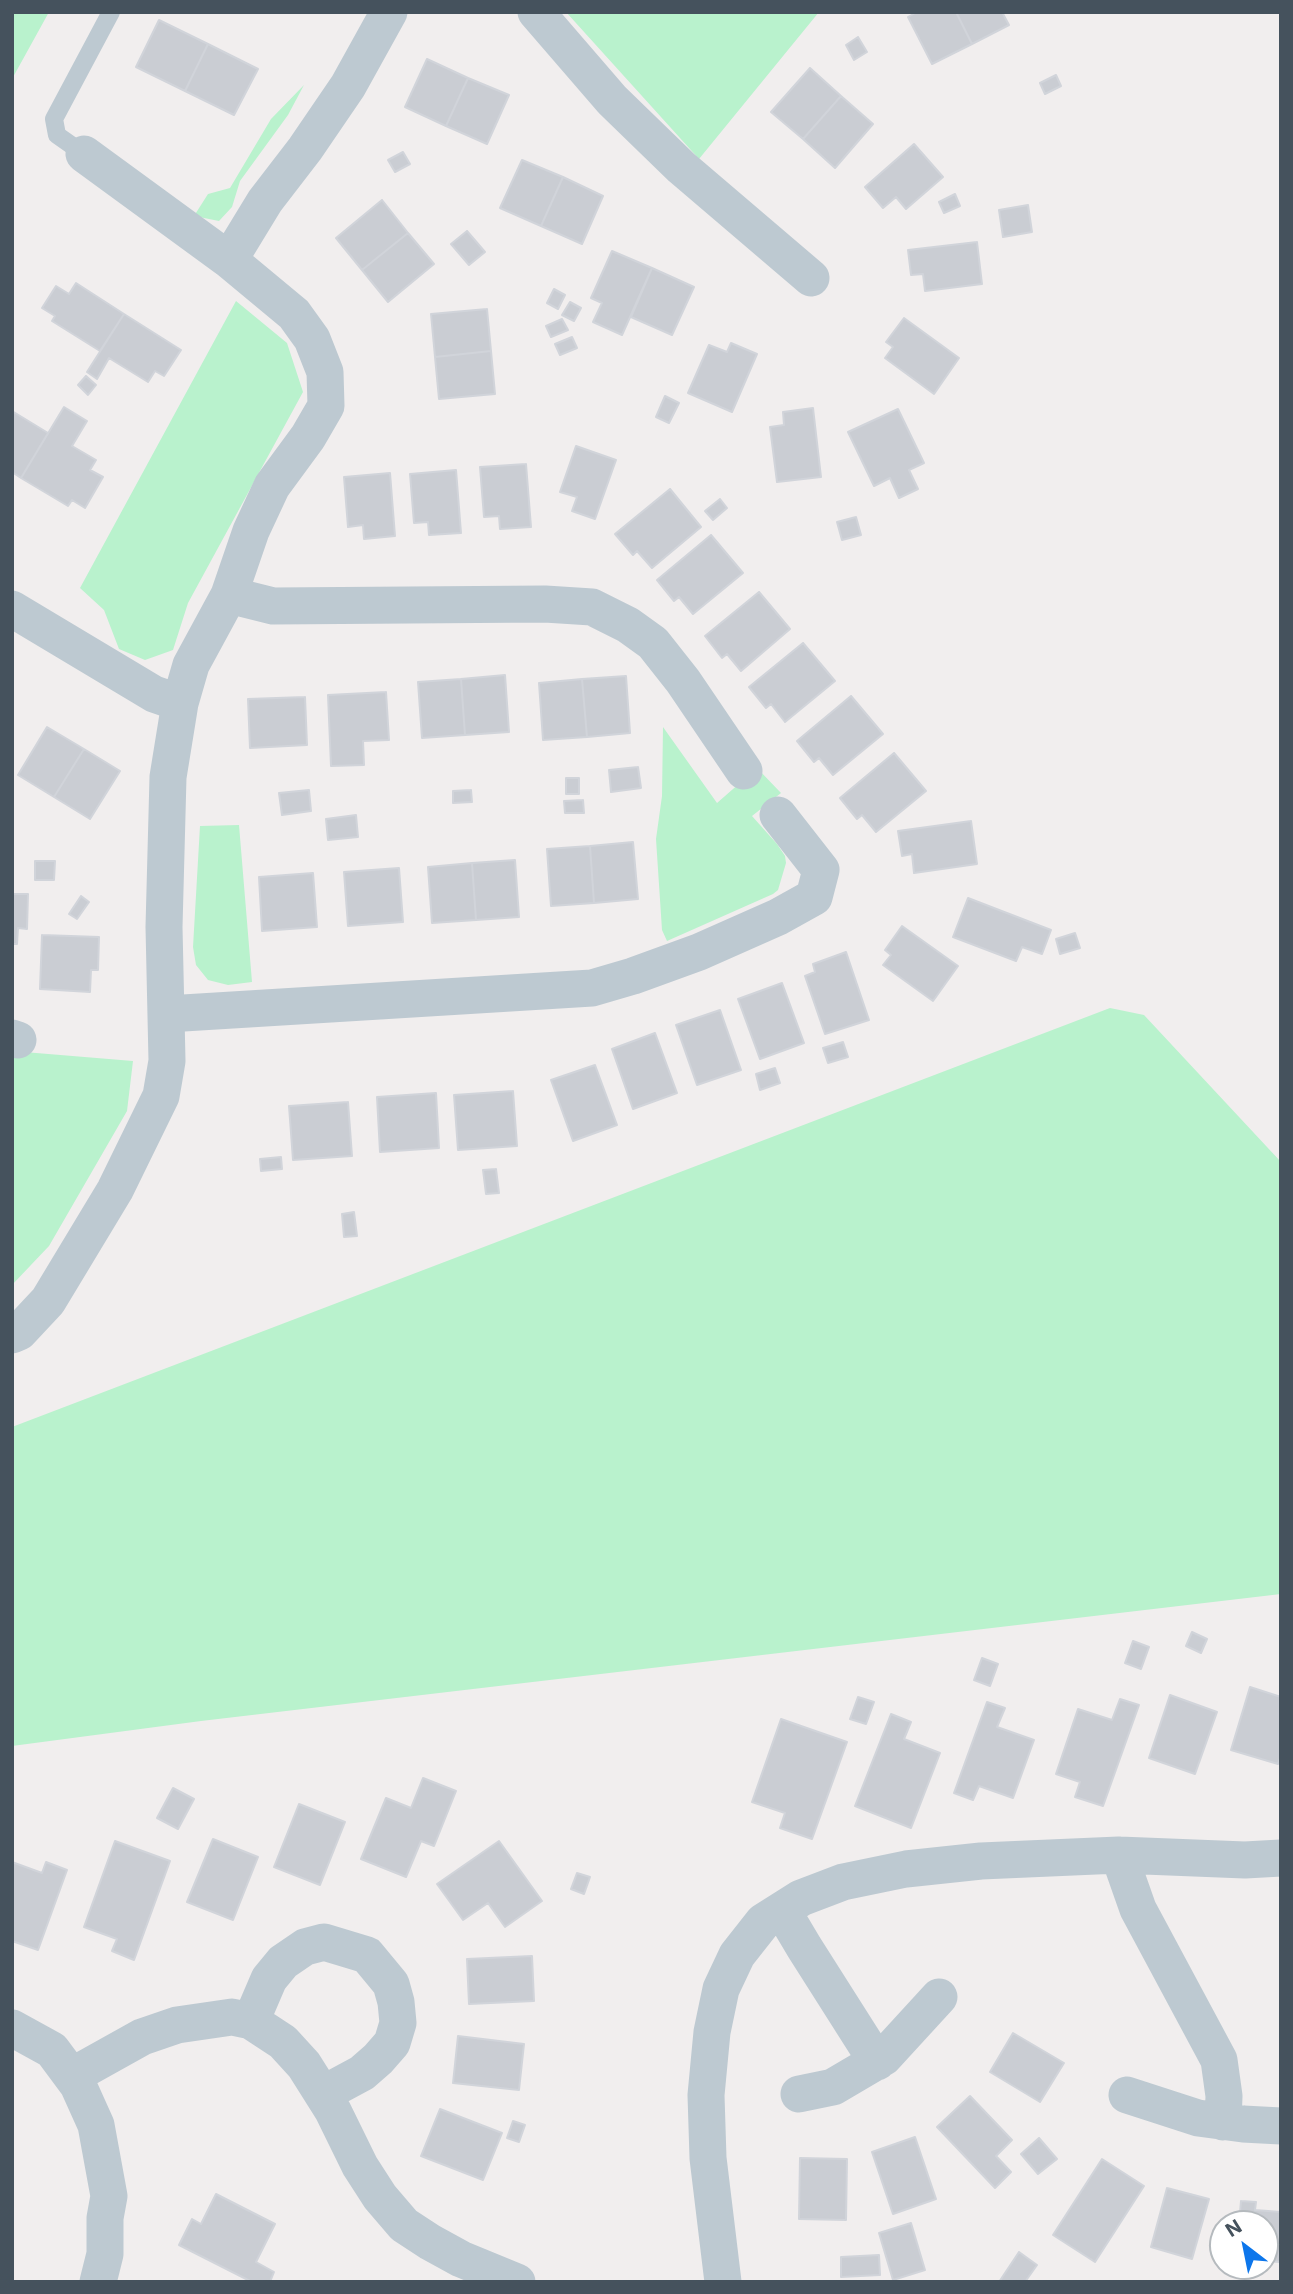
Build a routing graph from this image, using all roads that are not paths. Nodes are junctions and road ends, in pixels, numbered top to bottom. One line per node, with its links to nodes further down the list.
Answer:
1 (111, 12): 4 (lane)
2 (389, 12): 5 (street)
3 (536, 12): 6 (street)
4 (84, 154): 5 (street)
5 (229, 260): 7 (street)
6 (811, 278)
7 (229, 596): 9 (street); 10 (street)
8 (12, 610): 9 (street)
9 (180, 703): 12 (street)
10 (744, 771)
11 (778, 815): 12 (street)
12 (167, 1014): 13 (street)
13 (12, 1335)
14 (1119, 1855): 15 (street); 16 (street); 25 (street)
15 (1281, 1858)
16 (782, 1910): 20 (street); 29 (street)
17 (939, 1997): 20 (street)
18 (251, 2021): 21 (street); 22 (street); 22 (street)
19 (12, 2028): 21 (street)
20 (877, 2062): 23 (street)
21 (72, 2076): 27 (street)
22 (323, 2094): 28 (street)
23 (799, 2094)
24 (1127, 2095): 25 (street)
25 (1223, 2122): 26 (street)
26 (1281, 2126)
27 (98, 2282)
28 (517, 2282)
29 (723, 2282)

